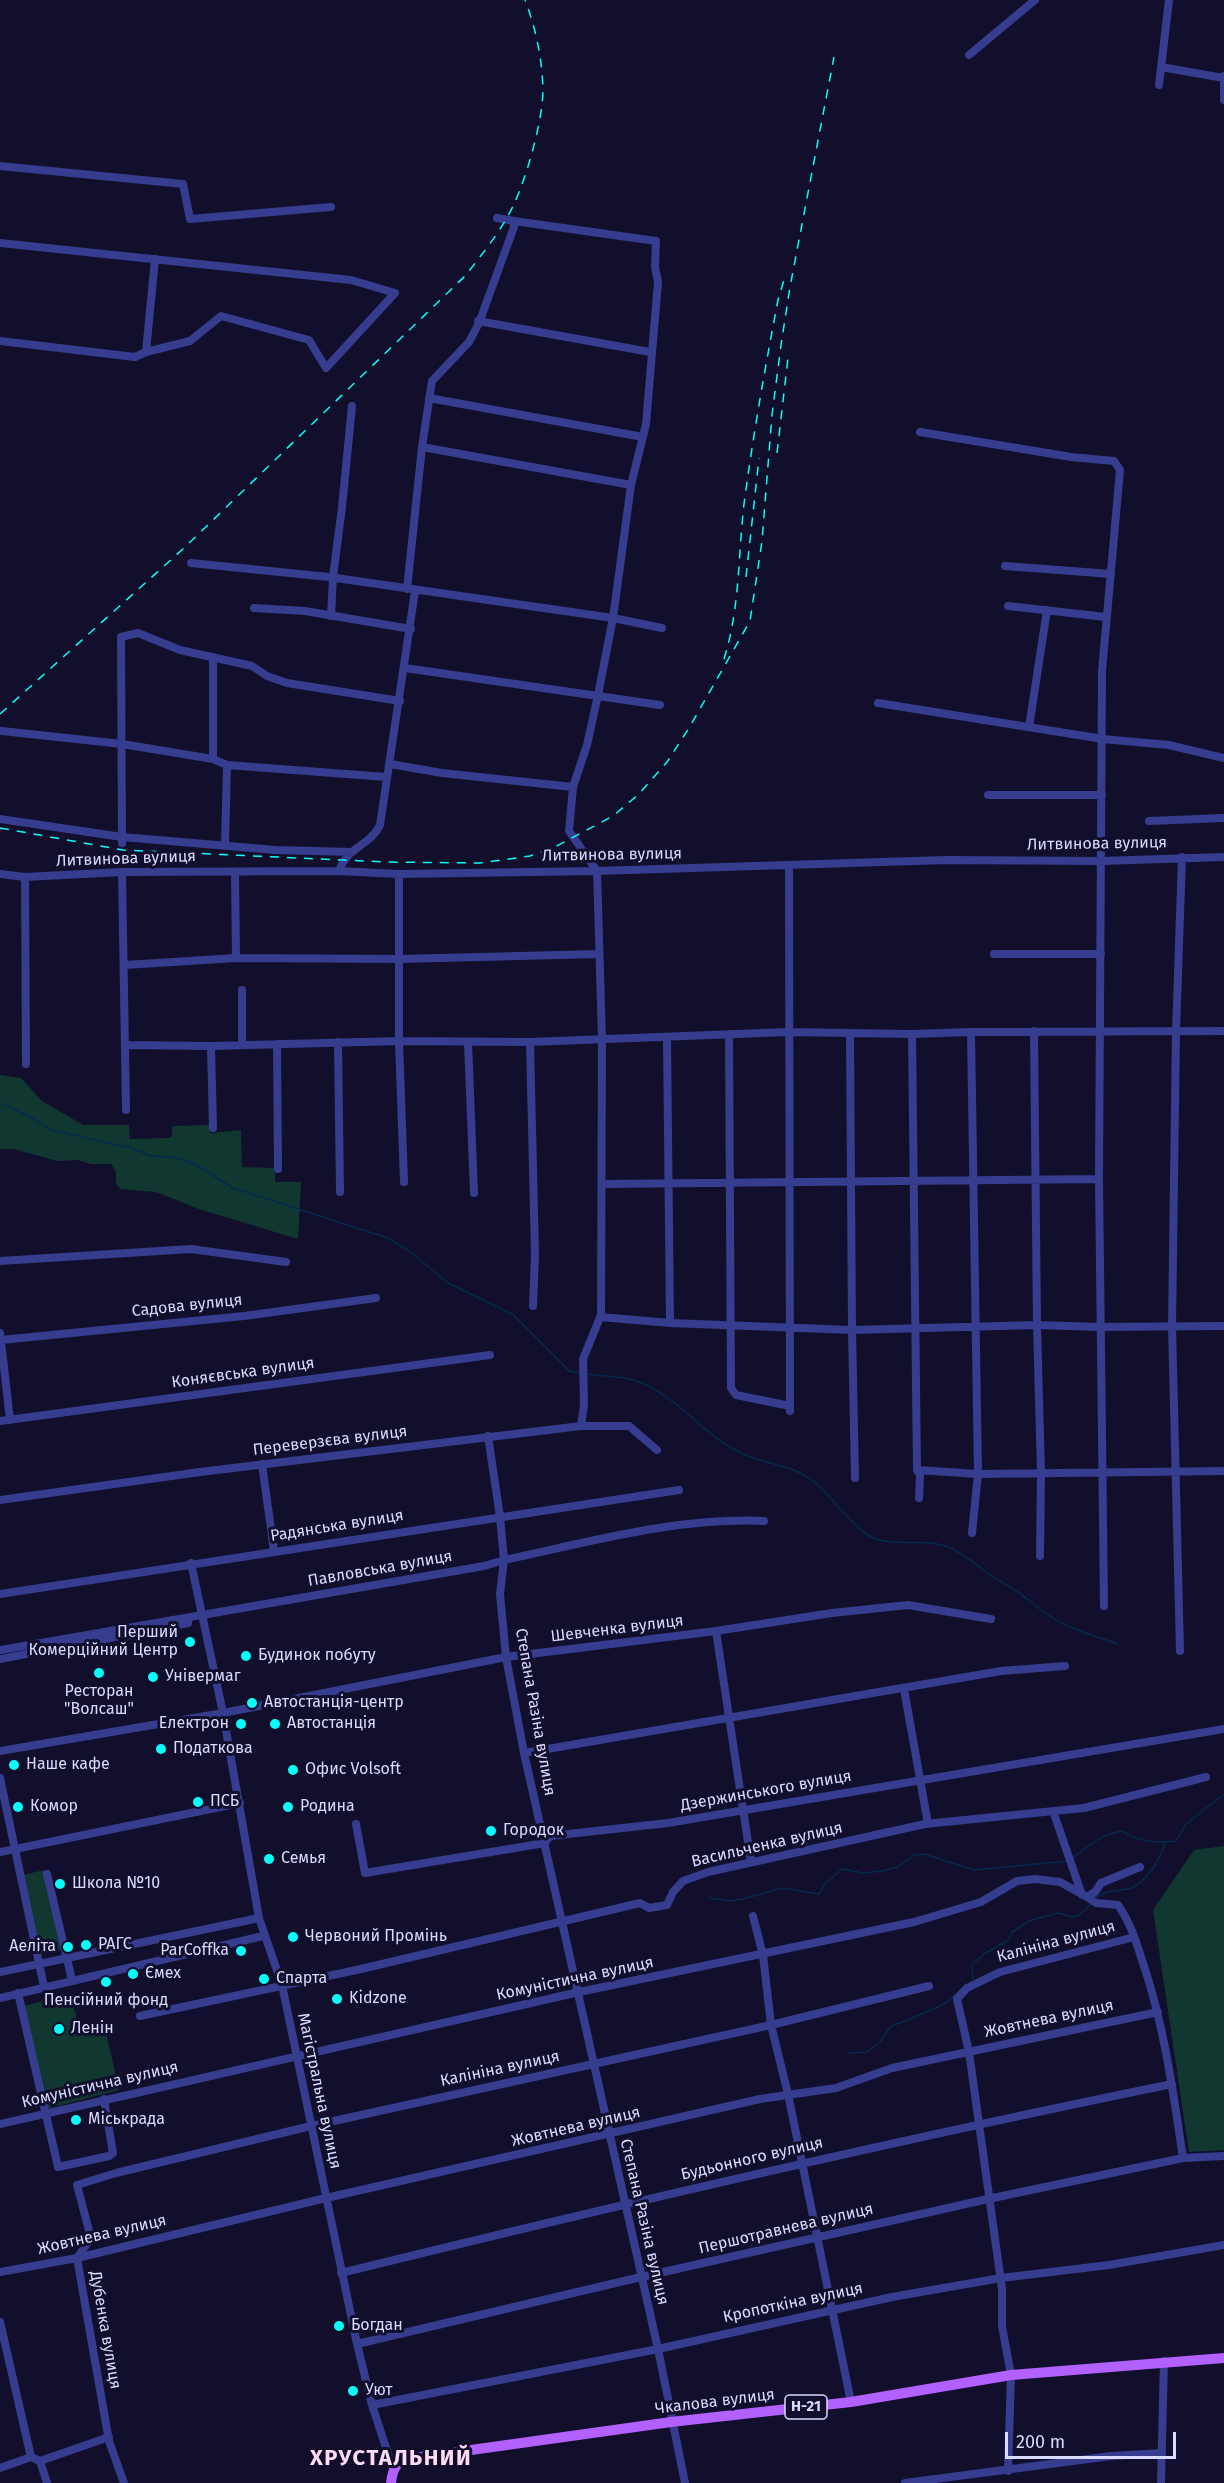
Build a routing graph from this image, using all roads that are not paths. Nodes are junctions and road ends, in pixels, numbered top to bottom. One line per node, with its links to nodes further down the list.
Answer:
1 (1035, 0): 3 (street)
2 (1169, 0): 4 (street)
3 (969, 55)
4 (1161, 67): 5 (street); 6 (street)
5 (1224, 77): 7 (street)
6 (1159, 85)
7 (1224, 100)
8 (0, 166): 9 (street)
9 (331, 207)
10 (497, 218): 11 (street)
11 (514, 221): 14 (street); 17 (street)
12 (0, 243): 13 (street)
13 (155, 259): 16 (street); 16 (street)
14 (478, 321): 17 (street); 18 (street)
15 (0, 341): 16 (street)
16 (146, 352)
17 (650, 352): 21 (street)
18 (429, 398): 21 (street); 22 (street)
19 (352, 406): 27 (street)
20 (920, 432): 26 (street)
21 (643, 437): 23 (street)
22 (422, 447): 23 (street); 28 (street)
23 (631, 485): 34 (street)
24 (191, 563): 27 (street)
25 (1005, 566): 26 (street)
26 (1111, 574): 33 (street)
27 (333, 577): 28 (street); 32 (street)
28 (411, 590): 34 (street); 35 (street)
29 (1008, 606): 31 (street)
30 (254, 608): 32 (street)
31 (1047, 610): 33 (street); 43 (street)
32 (331, 616): 35 (street)
33 (1106, 617): 45 (street)
34 (613, 618): 36 (street); 39 (street)
35 (411, 628): 38 (street)
36 (662, 628)
37 (213, 657): 40 (street); 46 (street); 48 (street)
38 (405, 668): 39 (street); 40 (street)
39 (598, 695): 42 (street); 52 (street)
40 (400, 701): 49 (street)
41 (878, 703): 43 (street)
42 (660, 705)
43 (1029, 727): 45 (street)
44 (2, 731): 46 (street)
45 (1103, 739): 47 (street); 54 (street)
46 (122, 744): 48 (street); 58 (street)
47 (1224, 758)
48 (213, 759): 50 (street)
49 (390, 764): 51 (street); 52 (street)
50 (227, 765): 51 (street); 59 (street)
51 (387, 777): 60 (street)
52 (573, 787): 66 (street)
53 (988, 795): 54 (street)
54 (1102, 795): 63 (street)
55 (1224, 818): 57 (street)
56 (0, 819): 58 (street)
57 (1149, 821)
58 (122, 840): 59 (street)
59 (225, 845): 60 (street)
60 (352, 852): 65 (street)
61 (1182, 857): 62 (street, Литвинова вулиця); 63 (street, Литвинова вулиця); 84 (street)
62 (1224, 857)
63 (1102, 861): 64 (street, Литвинова вулиця); 74 (street)
64 (789, 865): 66 (street, Литвинова вулиця); 81 (street)
65 (339, 871): 68 (street, Литвинова вулиця); 70 (street, Литвинова вулиця)
66 (597, 871): 70 (street, Литвинова вулиця); 72 (street)
67 (122, 872): 68 (street, Литвинова вулиця); 71 (street, Литвинова вулиця); 77 (street)
68 (235, 872): 75 (street)
69 (0, 874): 71 (street, Литвинова вулиця)
70 (399, 874): 76 (street)
71 (25, 877): 98 (street)
72 (599, 954): 76 (street); 89 (street)
73 (994, 954): 74 (street)
74 (1101, 954): 83 (street)
75 (236, 958): 76 (street); 77 (street)
76 (400, 959): 90 (street)
77 (125, 965): 95 (street)
78 (242, 990): 96 (street)
79 (1035, 1031): 82 (street); 83 (street); 102 (street)
80 (1224, 1031): 84 (street)
81 (788, 1032): 85 (street); 86 (street); 105 (street)
82 (971, 1032): 87 (street); 104 (street)
83 (1099, 1032): 84 (street); 103 (street)
84 (1176, 1032): 122 (street)
85 (729, 1034): 88 (street); 109 (street)
86 (850, 1034): 87 (street); 106 (street)
87 (912, 1034): 108 (street)
88 (667, 1037): 89 (street); 111 (street)
89 (602, 1039): 93 (street); 110 (street)
90 (399, 1041): 91 (street); 92 (street); 107 (street)
91 (338, 1042): 94 (street); 112 (street)
92 (468, 1042): 93 (street); 113 (street)
93 (530, 1042): 117 (street)
94 (277, 1044): 96 (street); 101 (street)
95 (126, 1045): 97 (street); 99 (street)
96 (242, 1045): 97 (street)
97 (211, 1046): 100 (street)
98 (26, 1064)
99 (126, 1110)
100 (213, 1128)
101 (278, 1169)
102 (1035, 1179): 103 (street); 104 (street); 121 (street)
103 (1099, 1179): 126 (street)
104 (974, 1180): 108 (street); 125 (street)
105 (790, 1181): 106 (street); 109 (street); 127 (street)
106 (851, 1181): 108 (street); 128 (street)
107 (404, 1182)
108 (913, 1182): 124 (street)
109 (728, 1183): 111 (street); 120 (street)
110 (602, 1184): 111 (street); 118 (street)
111 (668, 1185): 119 (street)
112 (340, 1192)
113 (474, 1193)
114 (0, 1261): 115 (street)
115 (286, 1262)
116 (376, 1298): 129 (street, Садова вулиця)
117 (533, 1306)
118 (600, 1317): 119 (street); 133 (street)
119 (670, 1323): 120 (street)
120 (731, 1325): 127 (street); 127 (street)
121 (1037, 1325): 125 (street); 126 (street); 140 (street)
122 (1172, 1326): 123 (street); 126 (street); 139 (street)
123 (1224, 1326)
124 (916, 1327): 125 (street); 128 (street); 137 (street)
125 (975, 1327): 142 (street)
126 (1099, 1327): 141 (street)
127 (790, 1328): 128 (street)
128 (852, 1330): 143 (street)
129 (1, 1337): 131 (street)
130 (490, 1355): 131 (street, Коняєвська вулиця)
131 (10, 1419): 132 (street, Коняєвська вулиця)
132 (0, 1421)
133 (581, 1426): 134 (street, Переверзєва вулиця); 135 (street, Переверзєва вулиця)
134 (488, 1436): 136 (street, Переверзєва вулиця); 147 (street, Степана Разіна вулиця)
135 (657, 1450)
136 (262, 1464): 146 (street, Переверзєва вулиця); 150 (street)
137 (917, 1470): 142 (street); 145 (street)
138 (1224, 1471): 139 (street)
139 (1174, 1472): 141 (street); 160 (street)
140 (1041, 1473): 141 (street); 142 (street); 151 (street)
141 (1102, 1473): 155 (street)
142 (978, 1474): 149 (street)
143 (855, 1478)
144 (679, 1490): 147 (street, Радянська вулиця)
145 (919, 1498)
146 (0, 1500)
147 (500, 1517): 150 (street, Радянська вулиця); 152 (street, Степана Разіна вулиця)
148 (764, 1521): 152 (street, Павловська вулиця)
149 (972, 1533)
150 (274, 1551): 153 (street, Радянська вулиця)
151 (1040, 1556)
152 (504, 1560): 156 (street, Павловська вулиця); 161 (street, Степана Разіна вулиця)
153 (190, 1563): 154 (street, Радянська вулиця); 156 (street, Магістральна вулиця)
154 (0, 1594)
155 (1104, 1606)
156 (202, 1618): 159 (street, Павловська вулиця); 162 (street, Павловська вулиця); 165 (street, Магістральна вулиця)
157 (991, 1619): 158 (street, Шевченка вулиця)
158 (716, 1631): 161 (street, Шевченка вулиця); 166 (street)
159 (0, 1650)
160 (1180, 1651)
161 (506, 1657): 165 (street, Шевченка вулиця); 169 (street, Степана Разіна вулиця)
162 (0, 1659)
163 (1065, 1666): 164 (street)
164 (904, 1689): 166 (street); 172 (street)
165 (223, 1713): 168 (street, Шевченка вулиця); 173 (street, Магістральна вулиця)
166 (729, 1719): 169 (street); 174 (street)
167 (1224, 1729): 172 (street, Дзержинського вулиця)
168 (0, 1751)
169 (524, 1753): 178 (street, Степана Разіна вулиця)
170 (1206, 1777): 175 (street, Васильченка вулиця)
171 (0, 1778): 179 (street)
172 (920, 1781): 174 (street, Дзержинського вулиця); 177 (street)
173 (240, 1803): 179 (street); 186 (street, Магістральна вулиця)
174 (744, 1809): 178 (street, Дзержинського вулиця); 181 (street)
175 (1053, 1811): 177 (street, Васильченка вулиця); 184 (street)
176 (356, 1824): 178 (street, Дзержинського вулиця)
177 (928, 1824): 181 (street, Васильченка вулиця)
178 (545, 1843): 187 (street, Степана Разіна вулиця)
179 (13, 1849): 180 (street); 192 (street)
180 (0, 1852)
181 (751, 1862): 187 (street, Васильченка вулиця)
182 (1140, 1867): 184 (street)
183 (47, 1874): 191 (street)
184 (1089, 1899): 189 (street, Комуністична вулиця); 190 (street, Комуністична вулиця)
185 (753, 1916): 190 (street)
186 (259, 1918): 188 (street, Магістральна вулиця); 191 (street)
187 (562, 1922): 195 (street, Васильченка вулиця); 198 (street, Степана Разіна вулиця)
188 (263, 1936): 194 (street); 195 (street, Магістральна вулиця)
189 (1134, 1937): 201 (street); 204 (street, Калініна вулиця)
190 (763, 1955): 198 (street, Комуністична вулиця); 203 (street)
191 (66, 1957): 192 (street); 194 (street)
192 (40, 1963): 193 (street); 197 (street)
193 (0, 1972)
194 (72, 1980): 197 (street)
195 (282, 1985): 202 (street, Васильченка вулиця); 205 (street, Магістральна вулиця)
196 (929, 1986): 203 (street, Калініна вулиця)
197 (44, 1987): 199 (street)
198 (579, 1992): 205 (street, Комуністична вулиця); 206 (street, Степана Разіна вулиця)
199 (18, 1993): 200 (street); 210 (street)
200 (0, 1998)
201 (1158, 2012): 204 (street, Жовтнева вулиця); 207 (street)
202 (140, 2016)
203 (771, 2025): 206 (street, Калініна вулиця); 208 (street)
204 (969, 2052): 208 (street, Жовтнева вулиця); 212 (street)
205 (297, 2058): 209 (street, Комуністична вулиця); 213 (street, Магістральна вулиця)
206 (595, 2064): 213 (street, Калініна вулиця); 214 (street, Степана Разіна вулиця)
207 (1172, 2084): 212 (street, Будьонного вулиця); 216 (street)
208 (789, 2094): 214 (street, Жовтнева вулиця); 217 (street)
209 (104, 2099): 210 (street, Комуністична вулиця); 210 (street)
210 (45, 2112): 211 (street, Комуністична вулиця)
211 (0, 2124)
212 (977, 2124): 217 (street, Будьонного вулиця); 220 (street)
213 (311, 2126): 218 (street, Калініна вулиця); 219 (street, Магістральна вулиця)
214 (610, 2135): 219 (street, Жовтнева вулиця); 221 (street, Степана Разіна вулиця)
215 (1224, 2156): 216 (street, Першотравнева вулиця)
216 (1183, 2158): 220 (street, Першотравнева вулиця)
217 (801, 2163): 221 (street, Будьонного вулиця); 222 (street)
218 (77, 2186): 224 (street, Дубенка вулиця)
219 (326, 2198): 224 (street, Жовтнева вулиця); 226 (street, Магістральна вулиця)
220 (988, 2199): 222 (street, Першотравнева вулиця); 228 (street)
221 (624, 2203): 226 (street, Будьонного вулиця); 227 (street, Степана Разіна вулиця)
222 (816, 2238): 227 (street, Першотравнева вулиця); 229 (street)
223 (1224, 2245): 228 (street, Кропоткіна вулиця)
224 (77, 2258): 225 (street, Жовтнева вулиця); 239 (street, Дубенка вулиця)
225 (0, 2272)
226 (341, 2273): 231 (street, Магістральна вулиця)
227 (641, 2277): 231 (street, Першотравнева вулиця); 232 (street, Степана Разіна вулиця)
228 (1000, 2278): 229 (street, Кропоткіна вулиця); 235 (street)
229 (832, 2311): 232 (street, Кропоткіна вулиця); 236 (street)
230 (0, 2322): 241 (street)
231 (357, 2344): 237 (street, Магістральна вулиця)
232 (658, 2349): 237 (street, Кропоткіна вулиця); 238 (street, Степана Разіна вулиця)
233 (1224, 2358): 234 (main road, Чкалова вулиця / Н-21)
234 (1164, 2361): 235 (main road, Чкалова вулиця / Н-21); 240 (street)
235 (1011, 2375): 236 (main road, Чкалова вулиця / Н-21); 244 (street)
236 (851, 2402): 238 (main road, Чкалова вулиця / Н-21)
237 (372, 2405): 243 (street, Магістральна вулиця)
238 (671, 2422): 243 (main road, Чкалова вулиця / Н-21); 248 (street, Степана Разіна вулиця)
239 (109, 2437): 241 (street); 246 (street, Дубенка вулиця)
240 (1162, 2453): 244 (street); 250 (street)
241 (36, 2459): 242 (street); 245 (street)
242 (0, 2468)
243 (393, 2469): 247 (main road, Магістральна вулиця)
244 (1008, 2471): 249 (street)
245 (47, 2483)
246 (124, 2483)
247 (391, 2483)
248 (686, 2483)
249 (905, 2483)
250 (1161, 2483)

